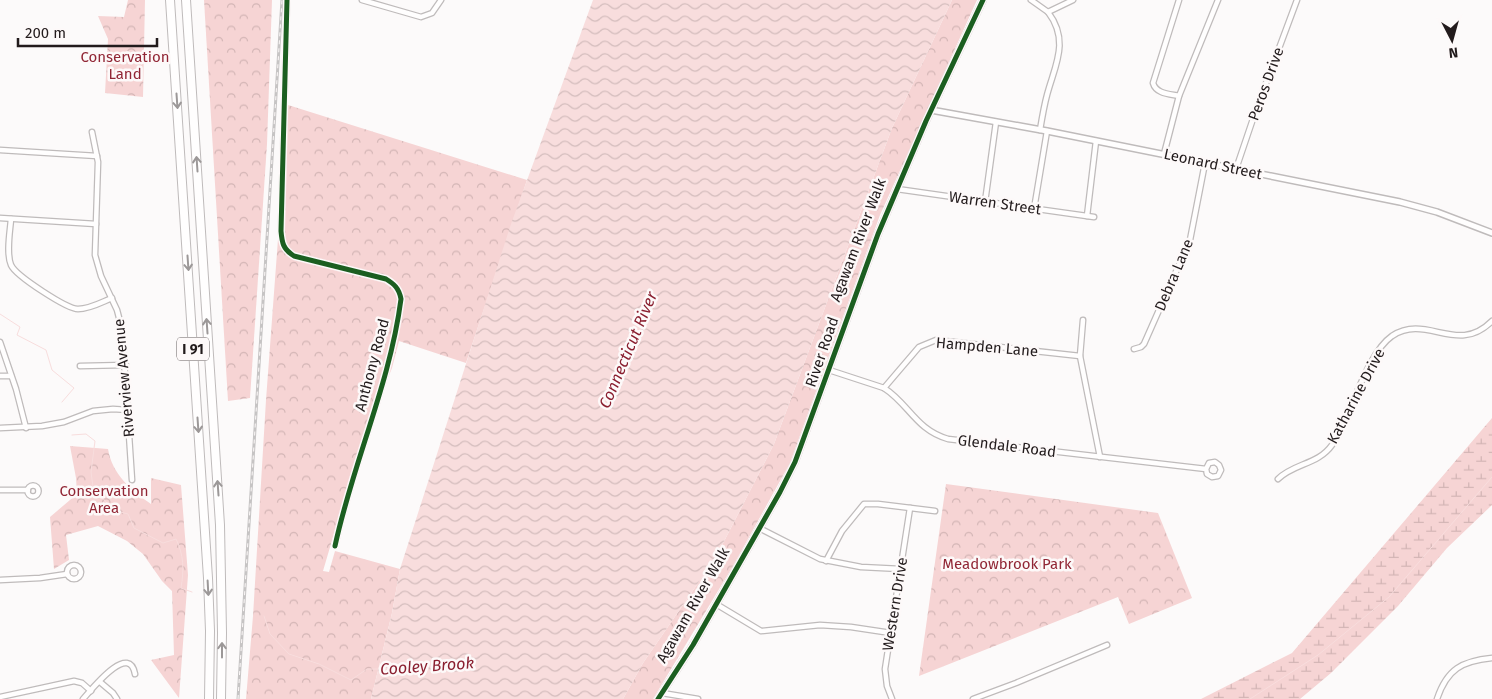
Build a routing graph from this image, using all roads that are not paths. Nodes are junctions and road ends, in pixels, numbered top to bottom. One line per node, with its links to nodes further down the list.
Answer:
1 (170, 0): 74 (highway, I 91, one-way to 74)
2 (186, 0): 75 (highway, I 91, one-way to 2)
3 (288, 0): 58 (street, Anthony Road)
4 (362, 0): 5 (street)
5 (441, 0)
6 (983, 0): 14 (street, River Road)
7 (1031, 0): 12 (street)
8 (1073, 0): 12 (street)
9 (1179, 0): 13 (street)
10 (1218, 0): 13 (street)
11 (1297, 0): 24 (street, Peros Drive)
12 (1048, 12): 16 (street)
13 (1179, 96): 21 (street)
14 (931, 110): 15 (street, Leonard Street); 25 (street, River Road)
15 (996, 122): 16 (street, Leonard Street); 26 (street)
16 (1040, 130): 17 (street, Leonard Street)
17 (1047, 131): 19 (street, Leonard Street); 27 (street)
18 (92, 132): 22 (street, Riverview Avenue)
19 (1096, 141): 21 (street, Leonard Street); 28 (street)
20 (0, 150): 22 (street)
21 (1164, 154): 23 (street, Leonard Street)
22 (97, 156): 32 (street, Riverview Avenue)
23 (1205, 163): 24 (street, Leonard Street); 38 (street, Debra Lane)
24 (1236, 169): 33 (street, Leonard Street)
25 (897, 189): 26 (street, Warren Street); 42 (street, River Road)
26 (985, 202): 27 (street, Warren Street)
27 (1034, 209): 28 (street, Warren Street)
28 (1087, 216): 29 (street, Warren Street)
29 (1094, 217)
30 (0, 218): 31 (street)
31 (10, 219): 32 (street); 34 (street)
32 (96, 224): 34 (street, Riverview Avenue)
33 (1492, 233)
34 (112, 298): 40 (street, Riverview Avenue)
35 (1083, 320): 39 (street)
36 (1492, 320): 51 (street, Katharine Drive)
37 (0, 342): 44 (street)
38 (1134, 349)
39 (1080, 356): 45 (street, Hampden Lane); 49 (street)
40 (126, 365): 41 (street); 46 (street, Riverview Avenue)
41 (80, 366)
42 (829, 370): 45 (street, Glendale Road); 57 (street, River Road)
43 (0, 376): 44 (street)
44 (11, 376): 48 (street)
45 (884, 388): 49 (street, Glendale Road)
46 (128, 410): 48 (street); 52 (street, Riverview Avenue)
47 (0, 428): 48 (street)
48 (26, 428)
49 (1100, 457): 50 (street, Glendale Road)
50 (1206, 469)
51 (1278, 479)
52 (132, 480)
53 (0, 490): 54 (street)
54 (28, 490)
55 (910, 508): 56 (street); 59 (street); 60 (street, Western Drive)
56 (935, 511)
57 (759, 528): 59 (street); 63 (street, River Road)
58 (335, 546)
59 (826, 561): 60 (street)
60 (901, 570): 64 (street, Western Drive)
61 (67, 574): 62 (street)
62 (0, 580)
63 (716, 604): 64 (street); 70 (street, River Road)
64 (891, 633): 78 (street, Western Drive)
65 (1107, 644): 79 (street)
66 (1492, 658): 80 (street)
67 (135, 674): 68 (street)
68 (100, 682): 69 (street); 73 (street)
69 (91, 691): 71 (street); 72 (street)
70 (662, 693): 76 (street, River Road); 77 (street)
71 (0, 697)
72 (83, 699)
73 (117, 699)
74 (209, 699)
75 (221, 699)
76 (658, 699)
77 (698, 699)
78 (892, 699)
79 (973, 699)
80 (1437, 699)

